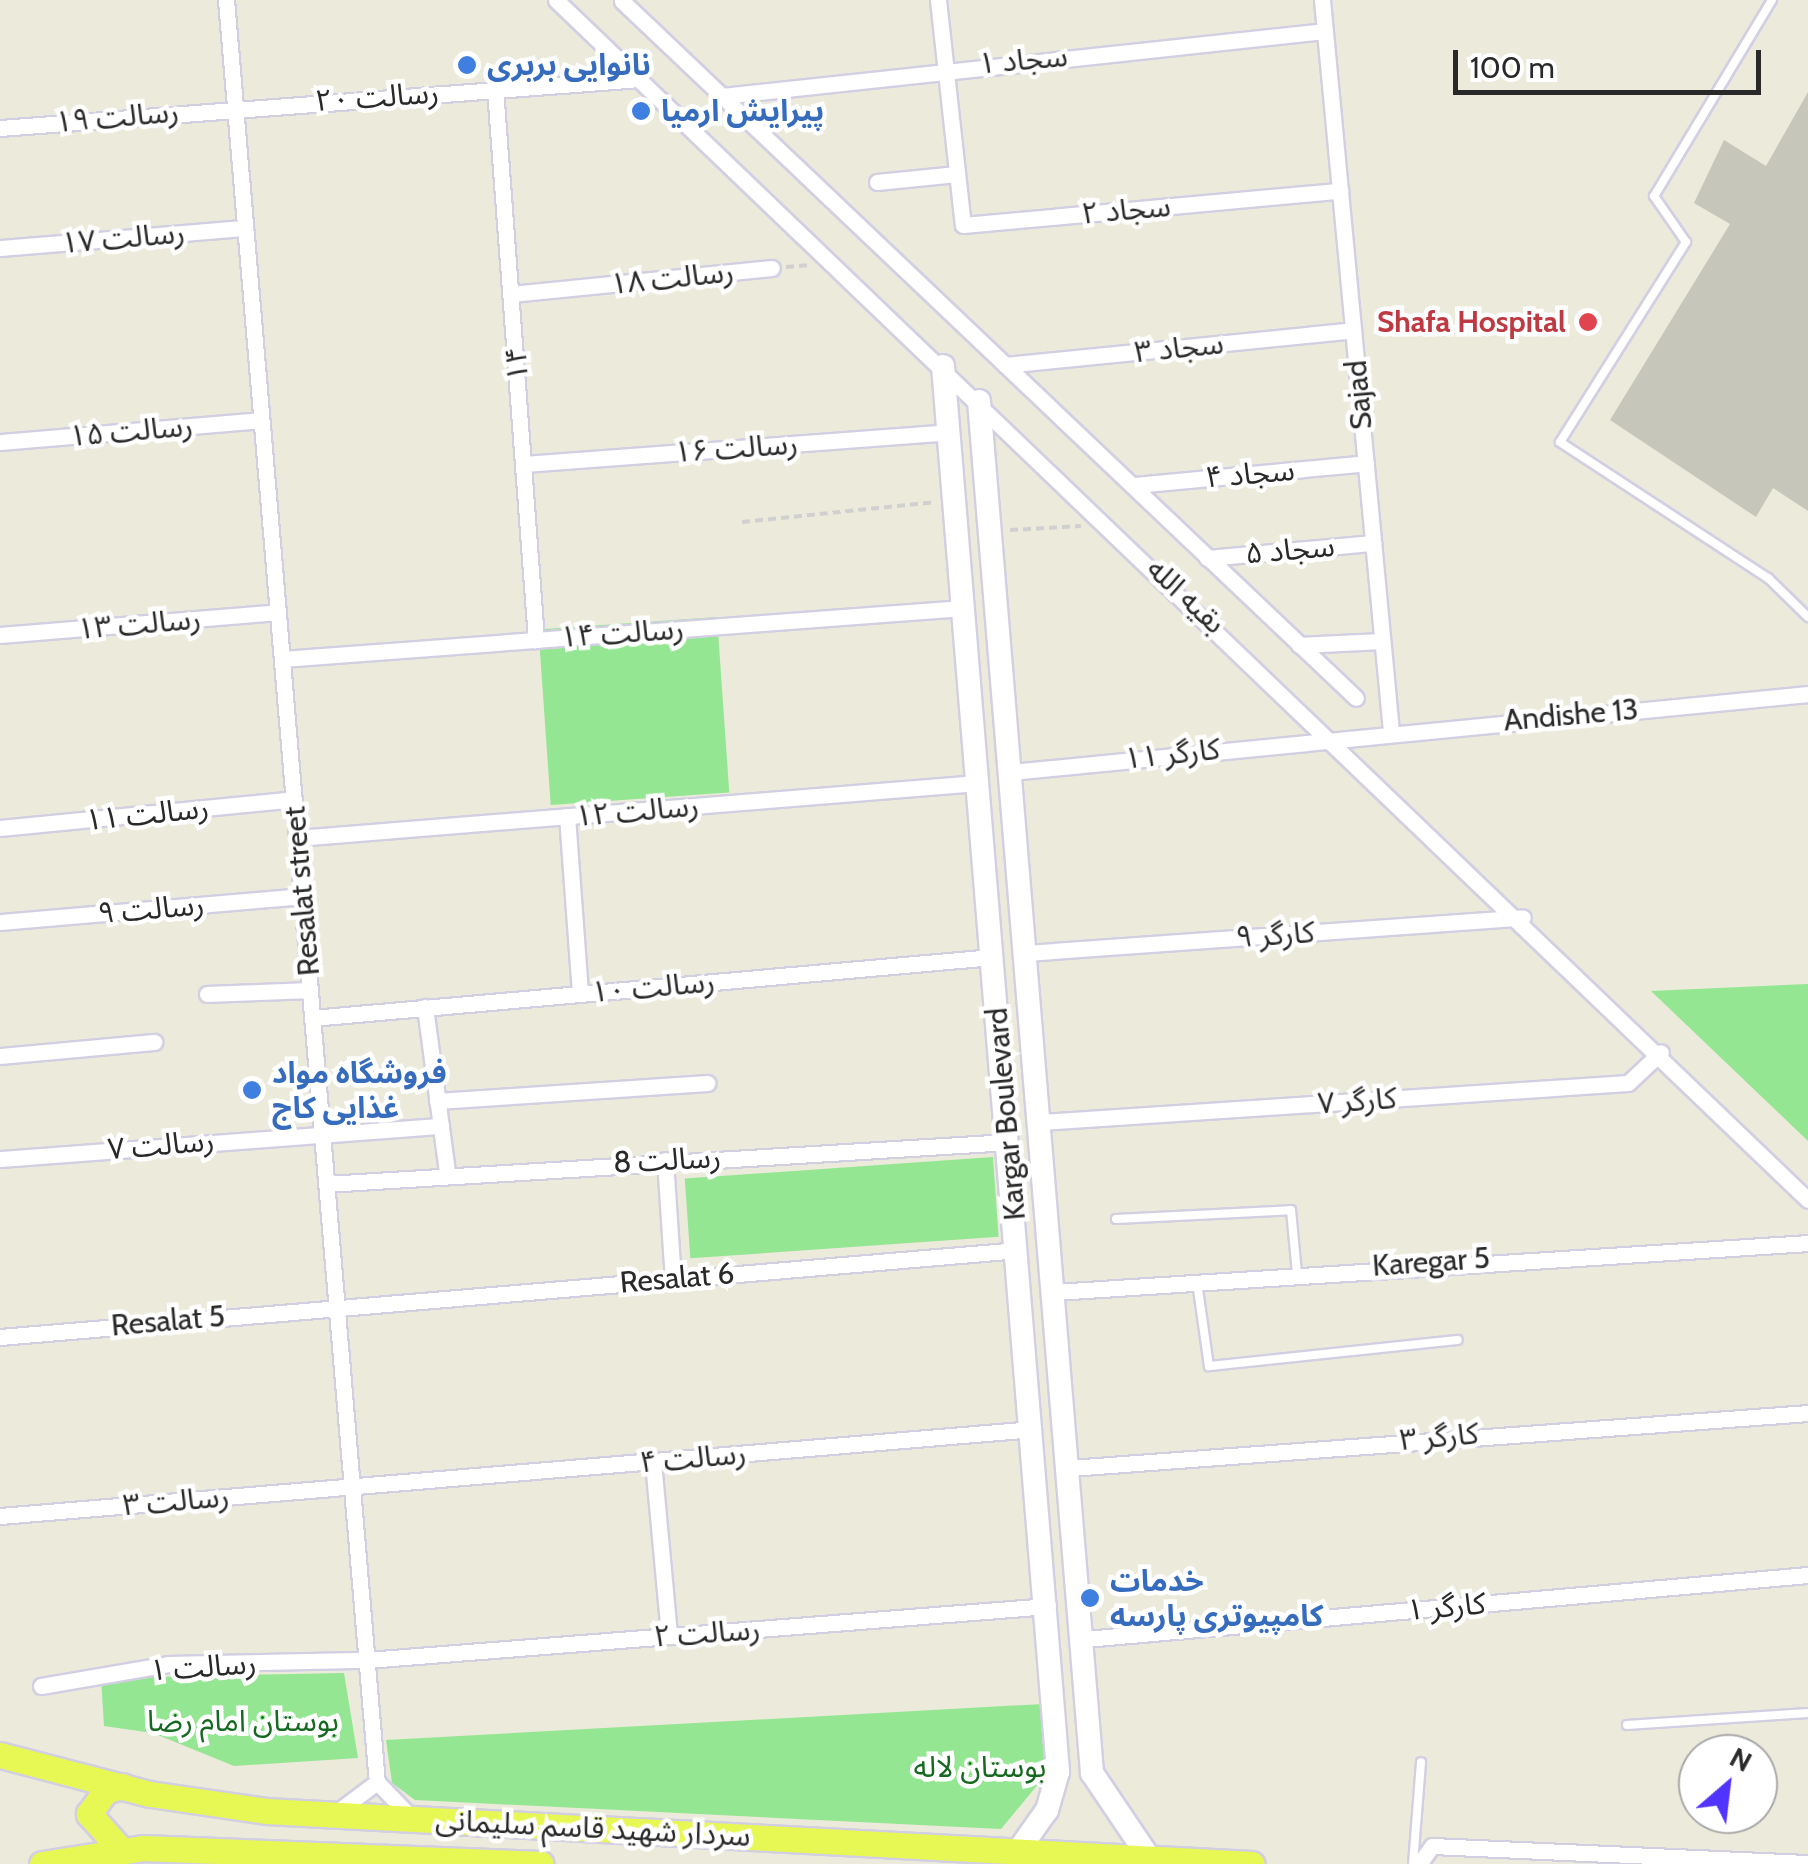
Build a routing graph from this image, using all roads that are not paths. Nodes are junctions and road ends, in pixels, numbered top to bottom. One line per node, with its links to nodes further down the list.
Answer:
1 (226, 0): 12 (street, Resalat street)
2 (556, 0): 9 (street, بقیه الله)
3 (938, 0): 8 (street, سجاد ۲)
4 (1322, 0): 7 (street, Sajad)
5 (1772, 0): 35 (lane)
6 (622, 1): 11 (street, بقیه الله)
7 (1325, 31): 8 (street, سجاد ۱); 16 (street, Sajad)
8 (946, 67): 11 (street, سجاد ۱); 14 (street, سجاد ۲)
9 (638, 79): 10 (street, رسالت ۲۰); 23 (street, بقیه الله)
10 (495, 89): 12 (street, رسالت ۲۰); 20 (street, ۱۴)
11 (722, 96): 22 (street, بقیه الله)
12 (235, 106): 13 (street, رسالت ۱۹); 17 (street, Resalat street)
13 (0, 128)
14 (957, 174): 15 (street); 16 (street, سجاد ۲)
15 (877, 182)
16 (1340, 191): 21 (street, Sajad)
17 (245, 228): 18 (street, رسالت ۱۷); 25 (street, Resalat street)
18 (0, 248)
19 (772, 268): 20 (street, رسالت ۱۸)
20 (511, 294): 28 (street, ۱۴)
21 (1353, 330): 22 (street, سجاد ۳); 29 (street, Sajad)
22 (1005, 365): 30 (street, بقیه الله)
23 (943, 366): 24 (street, بقیه الله); 26 (street, Kargar Boulevard)
24 (980, 402): 44 (street, بقیه الله); 45 (street, Kargar Boulevard)
25 (262, 420): 27 (street, رسالت ۱۵); 34 (street, Resalat street)
26 (948, 432): 28 (street, رسالت ۱۶); 33 (street, Kargar Boulevard)
27 (0, 442)
28 (524, 464): 37 (street, ۱۴)
29 (1366, 464): 30 (street, سجاد ۴); 31 (street, Sajad)
30 (1135, 484): 32 (street, بقیه الله)
31 (1373, 542): 32 (street, سجاد ۵); 38 (street, Sajad)
32 (1207, 558): 39 (street, بقیه الله)
33 (963, 608): 37 (street, رسالت ۱۴); 46 (street, Kargar Boulevard)
34 (278, 612): 36 (street, رسالت ۱۳); 40 (street, Resalat street)
35 (1808, 618)
36 (0, 635)
37 (536, 640): 40 (street, رسالت ۱۴)
38 (1382, 640): 39 (street); 43 (street, Sajad)
39 (1300, 644): 42 (street, بقیه الله)
40 (282, 659): 47 (street, Resalat street)
41 (1808, 694): 43 (street, Andishe 13)
42 (1356, 698)
43 (1391, 731): 44 (street, Andishe 13)
44 (1334, 736): 45 (street, کارگر ۱۱); 52 (street, بقیه الله)
45 (1011, 772): 54 (street, Kargar Boulevard)
46 (978, 783): 48 (street, رسالت ۱۲); 55 (street, Kargar Boulevard)
47 (294, 799): 49 (street, رسالت ۱۱); 50 (street, Resalat street)
48 (567, 816): 50 (street, رسالت ۱۲); 58 (street)
49 (0, 828)
50 (297, 838): 51 (street, Resalat street)
51 (302, 896): 53 (street, رسالت ۹); 56 (street, Resalat street)
52 (1522, 918): 54 (street, کارگر ۹); 62 (street, بقیه الله)
53 (0, 922)
54 (1026, 953): 66 (street, Kargar Boulevard)
55 (993, 957): 58 (street, رسالت ۱۰); 69 (street, Kargar Boulevard)
56 (310, 990): 57 (street); 60 (street, Resalat street)
57 (207, 994)
58 (580, 994): 59 (street, رسالت ۱۰)
59 (425, 1007): 60 (street, رسالت ۱۰); 65 (street)
60 (312, 1018): 68 (street, Resalat street)
61 (154, 1042): 63 (street)
62 (1660, 1052): 66 (street, کارگر ۷); 74 (street, بقیه الله)
63 (0, 1056)
64 (706, 1083): 65 (street)
65 (437, 1101): 67 (street)
66 (1041, 1122): 81 (street, Kargar Boulevard)
67 (441, 1126): 68 (street, رسالت ۷); 72 (street)
68 (322, 1132): 70 (street, رسالت ۷); 73 (street, Resalat street)
69 (1008, 1142): 71 (street, رسالت 8); 77 (street, Kargar Boulevard)
70 (0, 1159)
71 (665, 1160): 72 (street, رسالت 8); 79 (street)
72 (447, 1171): 73 (street, رسالت 8)
73 (326, 1184): 82 (street, Resalat street)
74 (1808, 1200)
75 (1116, 1219): 78 (lane)
76 (1808, 1244): 78 (street, Karegar 5)
77 (1018, 1250): 79 (street, Resalat 6); 86 (street, Kargar Boulevard)
78 (1298, 1273): 80 (street, Karegar 5)
79 (673, 1278): 82 (street, Resalat 6)
80 (1197, 1281): 81 (street, Karegar 5); 84 (lane)
81 (1055, 1292): 85 (street, Kargar Boulevard)
82 (337, 1306): 83 (street, Resalat 5); 91 (street, Resalat street)
83 (0, 1337)
84 (1458, 1340)
85 (1061, 1364): 86 (street); 90 (street, Kargar Boulevard)
86 (1028, 1366): 88 (street, Kargar Boulevard)
87 (1808, 1413): 90 (street, کارگر ۳)
88 (1033, 1429): 89 (street, رسالت ۴); 94 (street, Kargar Boulevard)
89 (653, 1462): 91 (street, رسالت ۴); 95 (street)
90 (1070, 1468): 96 (street, Kargar Boulevard)
91 (352, 1487): 92 (street, رسالت ۳); 97 (street, Resalat street)
92 (0, 1516)
93 (1808, 1576): 96 (street, کارگر ۱)
94 (1048, 1606): 95 (street, رسالت ۲); 103 (street, Kargar Boulevard)
95 (669, 1636): 97 (street, رسالت ۲)
96 (1085, 1639): 104 (street, Kargar Boulevard)
97 (367, 1660): 98 (street, رسالت ۱); 105 (street, Resalat street)
98 (41, 1686)
99 (1808, 1713): 100 (lane)
100 (1627, 1725)
101 (0, 1755): 106 (main road, سردار شهید قاسم سلیمانی)
102 (1421, 1762): 116 (lane)
103 (1058, 1772): 104 (street); 110 (street, Kargar Boulevard)
104 (1092, 1774): 111 (street)
105 (377, 1782): 107 (street); 108 (street)
106 (122, 1786): 107 (main road, سردار شهید قاسم سلیمانی); 109 (main road)
107 (332, 1814): 108 (main road, سردار شهید قاسم سلیمانی)
108 (413, 1818): 110 (main road, سردار شهید قاسم سلیمانی)
109 (122, 1851): 113 (main road); 114 (main road)
110 (1018, 1852): 111 (main road, سردار شهید قاسم سلیمانی)
111 (1150, 1858): 115 (main road, سردار شهید قاسم سلیمانی)
112 (1808, 1863): 116 (street)
113 (42, 1864)
114 (541, 1864)
115 (1252, 1864)
116 (1416, 1864)

